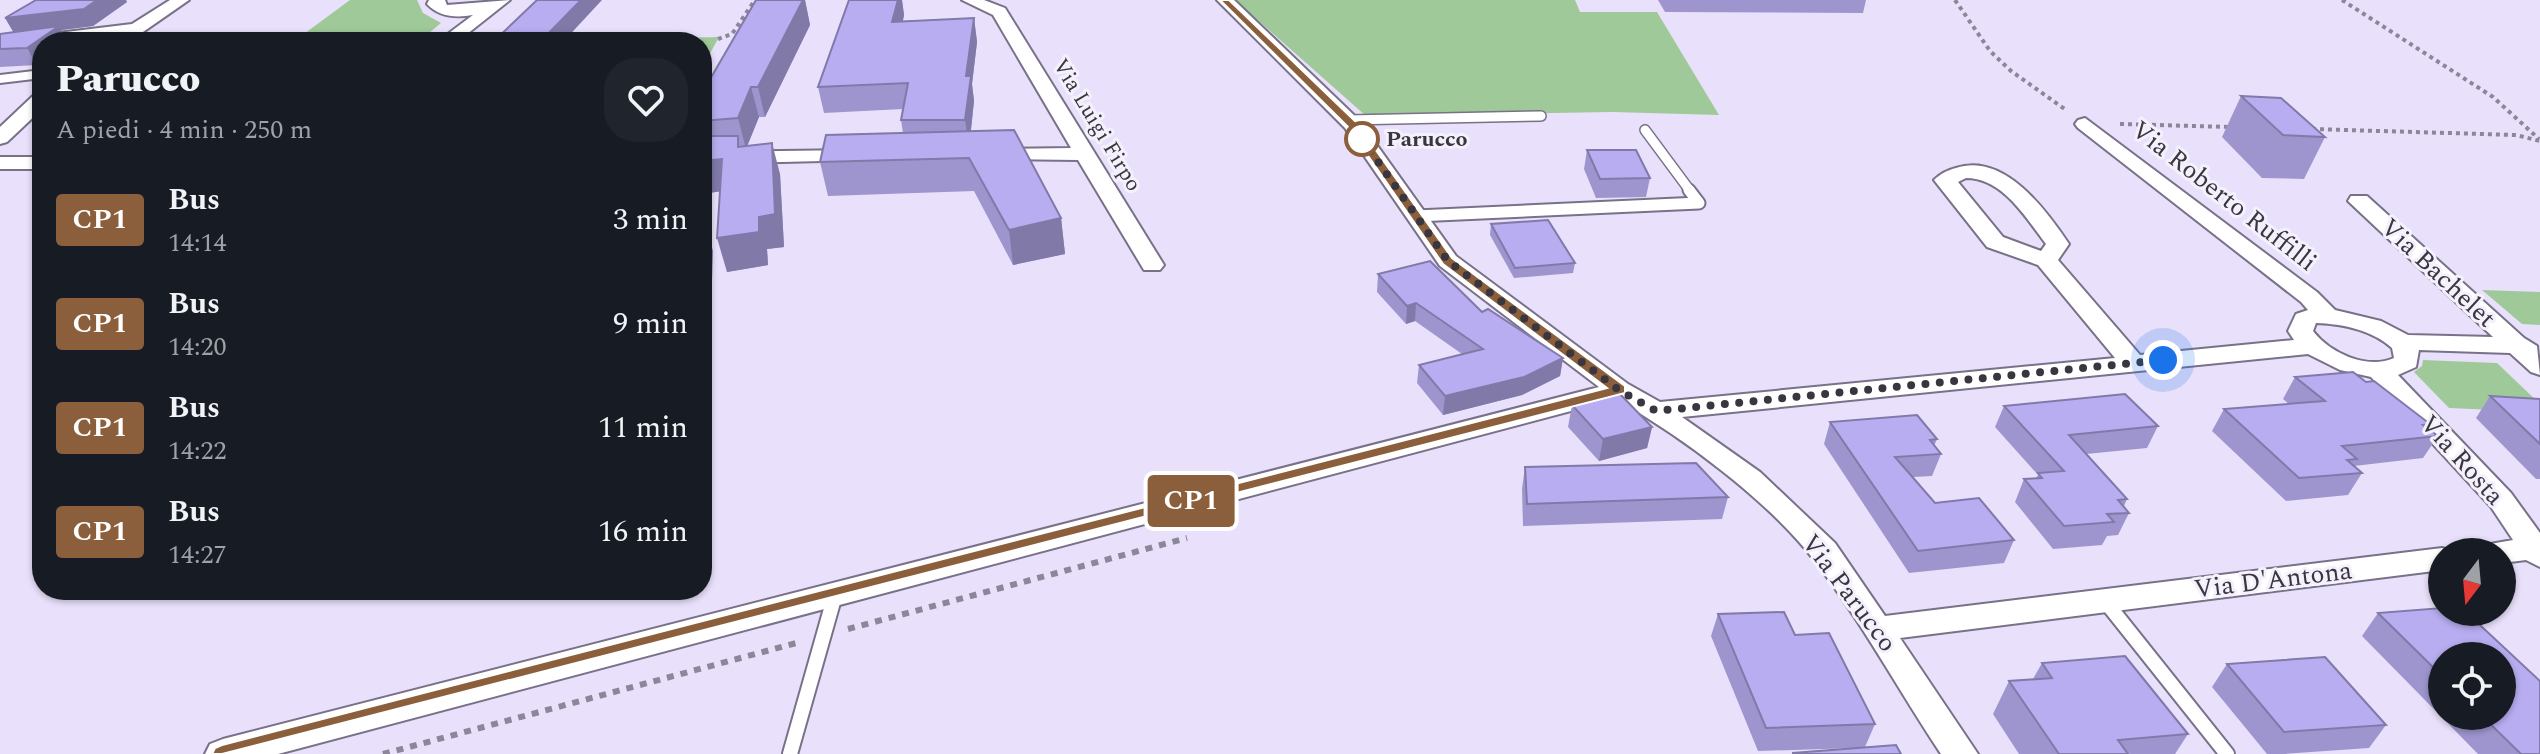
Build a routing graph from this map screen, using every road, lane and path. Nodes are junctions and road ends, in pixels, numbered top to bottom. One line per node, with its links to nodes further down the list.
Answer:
1 (181, 0): 10 (street)
2 (503, 0): 8 (street); 9 (street)
3 (755, 0): 14 (path)
4 (970, 0): 28 (street, Via Luigi Firpo)
5 (1225, 0): 21 (street, Via Parucco)
6 (1955, 0): 22 (path)
7 (2342, 0): 27 (path)
8 (437, 2): 9 (street)
9 (463, 28): 13 (street)
10 (136, 29): 11 (street); 12 (street)
11 (110, 32)
12 (131, 32)
13 (458, 32)
14 (718, 39)
15 (32, 41): 16 (street)
16 (0, 45)
17 (32, 75): 18 (street)
18 (0, 79)
19 (32, 108): 26 (street)
20 (1541, 116): 21 (lane)
21 (1348, 120): 35 (street, Via Parucco)
22 (2085, 124): 23 (path); 38 (street, Via Roberto Ruffilli)
23 (2238, 127)
24 (2299, 129): 27 (path)
25 (1645, 130): 35 (lane)
26 (0, 138)
27 (2540, 140)
28 (1087, 154): 29 (street); 37 (street, Via Luigi Firpo)
29 (964, 155)
30 (872, 156): 31 (street)
31 (712, 158)
32 (0, 163): 33 (street)
33 (32, 163)
34 (2359, 201): 41 (street, Via Bachelet)
35 (1416, 216): 45 (street, Via Parucco)
36 (2046, 260): 36 (street); 42 (street)
37 (1152, 265)
38 (2327, 316): 39 (street); 40 (street)
39 (2400, 342): 41 (street, Via Bachelet); 44 (street)
40 (2313, 346): 42 (street); 44 (street)
41 (2529, 346): 43 (street, Via Bachelet)
42 (2133, 363): 46 (street)
43 (2540, 367)
44 (2378, 369): 49 (street, Via Rosta)
45 (1619, 390): 46 (street, Via Parucco); 51 (street)
46 (1656, 411): 53 (street, Via Parucco)
47 (1187, 538): 54 (path)
48 (2516, 552): 49 (street)
49 (2537, 552)
50 (2428, 561): 52 (street, Via D'Antona)
51 (835, 595): 54 (lane); 55 (street)
52 (2105, 601): 53 (street, Via D'Antona); 59 (lane)
53 (1879, 629): 58 (street, Via Parucco)
54 (823, 636): 56 (path); 57 (lane)
55 (223, 754)
56 (383, 754)
57 (790, 754)
58 (1960, 754)
59 (2227, 754)

